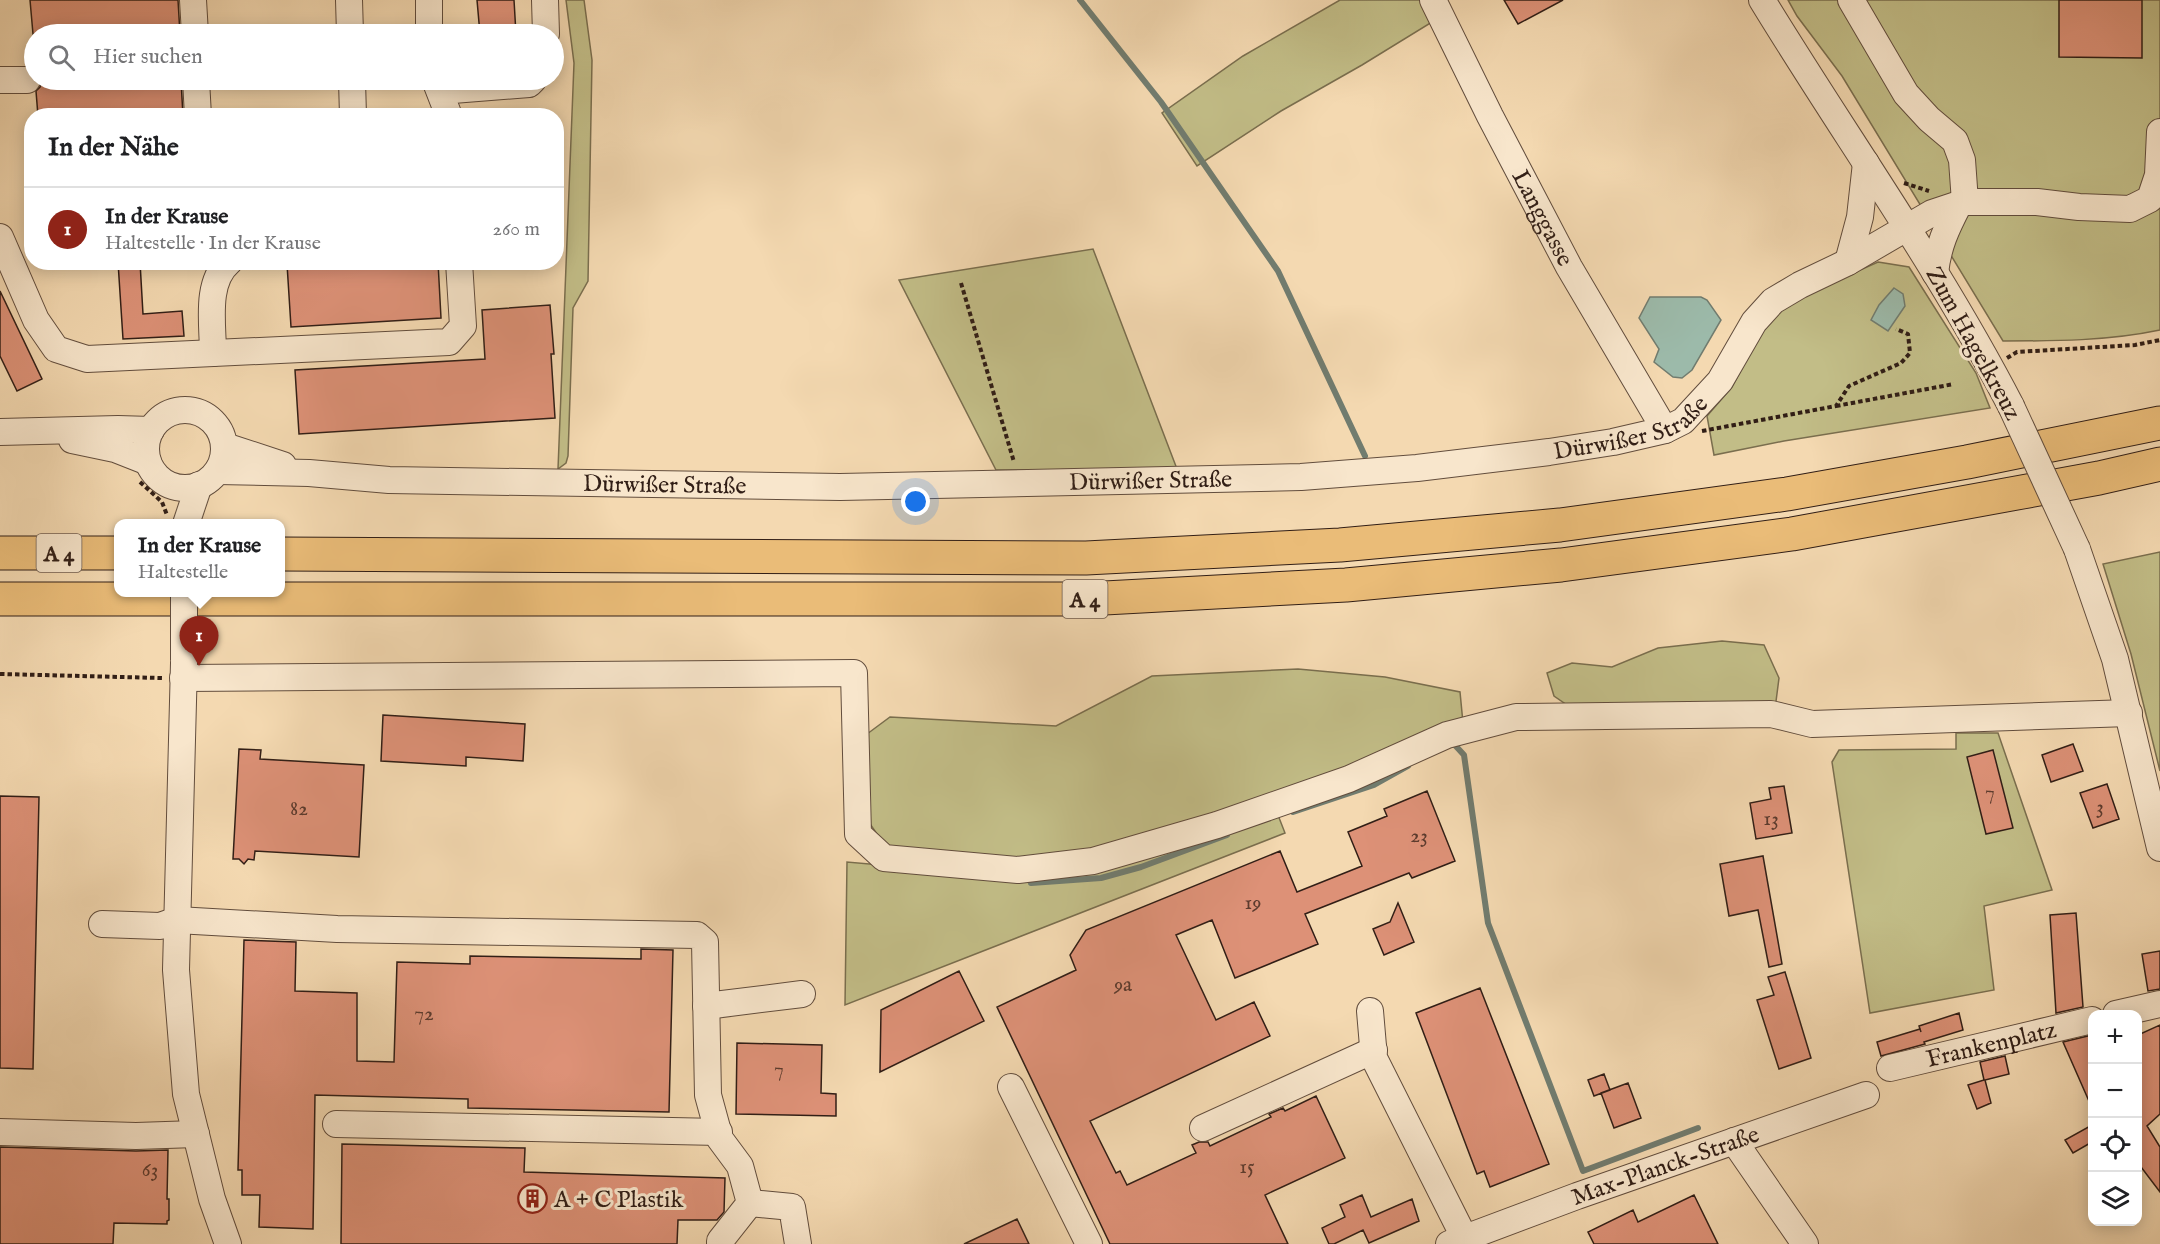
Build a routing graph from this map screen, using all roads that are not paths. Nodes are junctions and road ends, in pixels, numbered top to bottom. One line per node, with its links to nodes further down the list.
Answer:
1 (193, 0): 8 (street)
2 (349, 0): 9 (street)
3 (429, 0): 10 (street)
4 (545, 0): 11 (street)
5 (1433, 0): 31 (street, Langgasse)
6 (1762, 0): 21 (street, Zum Hagelkreuz)
7 (1851, 0): 22 (street)
8 (194, 24)
9 (350, 24)
10 (429, 24)
11 (546, 24)
12 (0, 80): 13 (street)
13 (24, 80)
14 (197, 90): 17 (street)
15 (352, 90): 18 (street)
16 (440, 90): 19 (street)
17 (198, 108)
18 (353, 108)
19 (446, 108)
20 (2160, 132): 22 (street, Dürwißer Straße)
21 (1866, 163): 23 (street, Zum Hagelkreuz); 25 (street)
22 (1962, 203): 23 (street, Dürwißer Straße); 28 (street)
23 (1908, 228): 25 (street, Dürwißer Straße); 28 (street, Zum Hagelkreuz)
24 (0, 237): 29 (street)
25 (1848, 262): 31 (street, Dürwißer Straße)
26 (222, 270): 29 (street)
27 (460, 270): 29 (street)
28 (1935, 273): 46 (street, Zum Hagelkreuz, bridge)
29 (213, 353)
30 (2160, 423): 42 (highway, A 4)
31 (1674, 426): 38 (street, Dürwißer Straße)
32 (151, 430): 34 (street); 35 (street); 36 (street)
33 (0, 432): 34 (street)
34 (36, 432): 36 (street)
35 (225, 446): 38 (street, Dürwißer Straße); 39 (street)
36 (148, 462): 39 (street)
37 (2160, 464): 44 (highway, A 4)
38 (309, 473): 39 (street, Dürwißer Straße)
39 (190, 499)
40 (0, 553): 41 (highway, A 4)
41 (114, 553)
42 (285, 554)
43 (184, 597): 45 (street, bridge)
44 (0, 599)
45 (184, 669): 46 (street); 48 (street)
46 (2129, 713): 47 (street, Zum Hagelkreuz)
47 (2160, 848)
48 (177, 920): 49 (street); 52 (street); 64 (street)
49 (102, 924)
50 (802, 994): 52 (street)
51 (2160, 1004): 53 (street)
52 (706, 1006): 63 (street)
53 (2134, 1010)
54 (1370, 1011): 56 (street, Max-Planck-Straße)
55 (2088, 1021): 57 (street, Frankenplatz)
56 (1374, 1050): 61 (street); 67 (street, Max-Planck-Straße)
57 (1890, 1068)
58 (1011, 1087): 71 (street)
59 (1866, 1095): 65 (street, Max-Planck-Straße)
60 (336, 1124): 63 (street)
61 (1203, 1128)
62 (0, 1132): 64 (street)
63 (719, 1132): 66 (street)
64 (196, 1134): 68 (street)
65 (1734, 1141): 67 (street, Max-Planck-Straße); 72 (street)
66 (750, 1203): 69 (street); 70 (street)
67 (1456, 1241)
68 (228, 1244)
69 (720, 1244)
70 (798, 1244)
71 (1089, 1244)
72 (1805, 1244)

